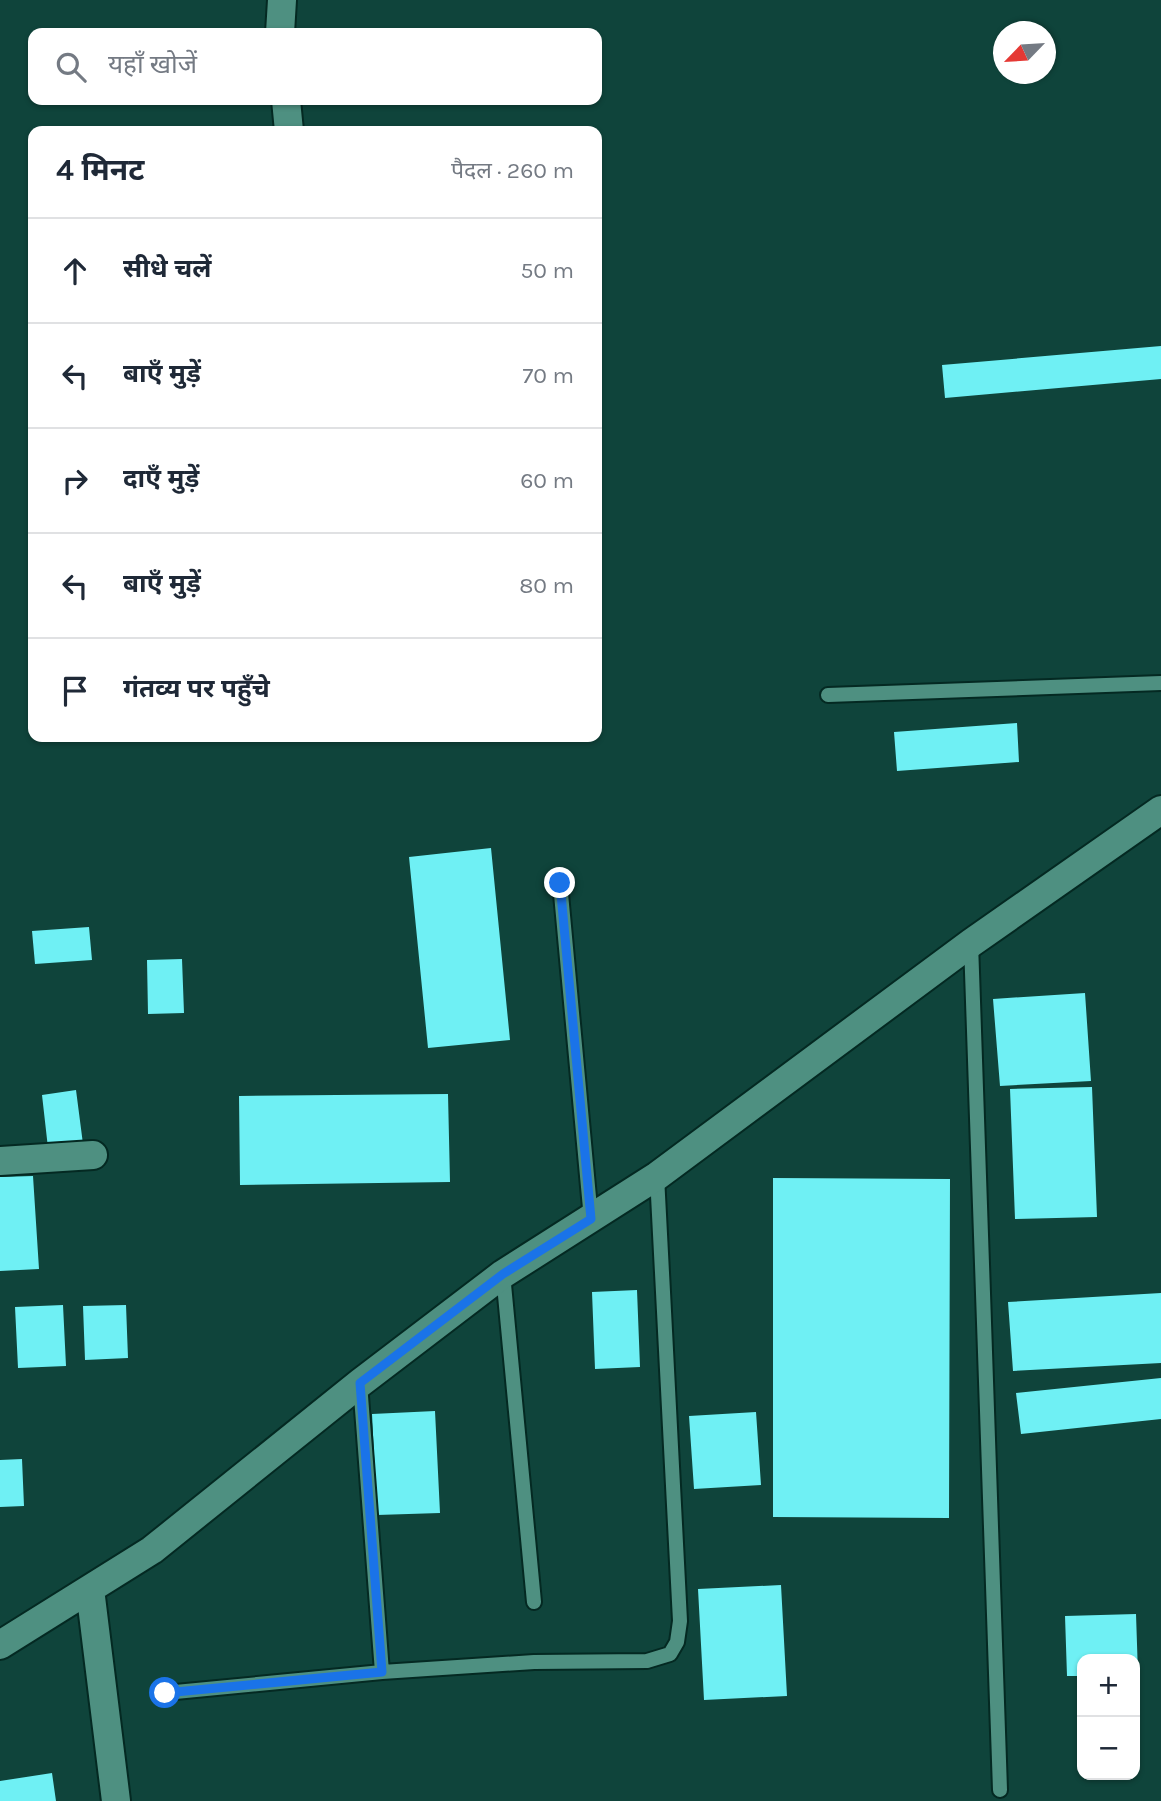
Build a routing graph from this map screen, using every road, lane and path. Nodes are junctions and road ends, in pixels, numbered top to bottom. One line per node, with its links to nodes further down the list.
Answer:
1 (282, 0): 2 (street)
2 (280, 28)
3 (286, 105): 4 (street)
4 (289, 126)
5 (1161, 684): 6 (lane)
6 (828, 695)
7 (1161, 810): 9 (street)
8 (560, 883): 13 (lane)
9 (971, 943): 12 (street); 21 (lane)
10 (93, 1156): 11 (street)
11 (0, 1161)
12 (657, 1176): 13 (street); 19 (lane)
13 (591, 1219): 14 (street)
14 (503, 1274): 15 (street); 17 (lane)
15 (360, 1383): 16 (street); 19 (lane)
16 (90, 1589): 18 (street); 22 (street)
17 (534, 1602)
18 (0, 1645)
19 (382, 1672): 20 (lane)
20 (165, 1693)
21 (1000, 1790)
22 (116, 1801)

